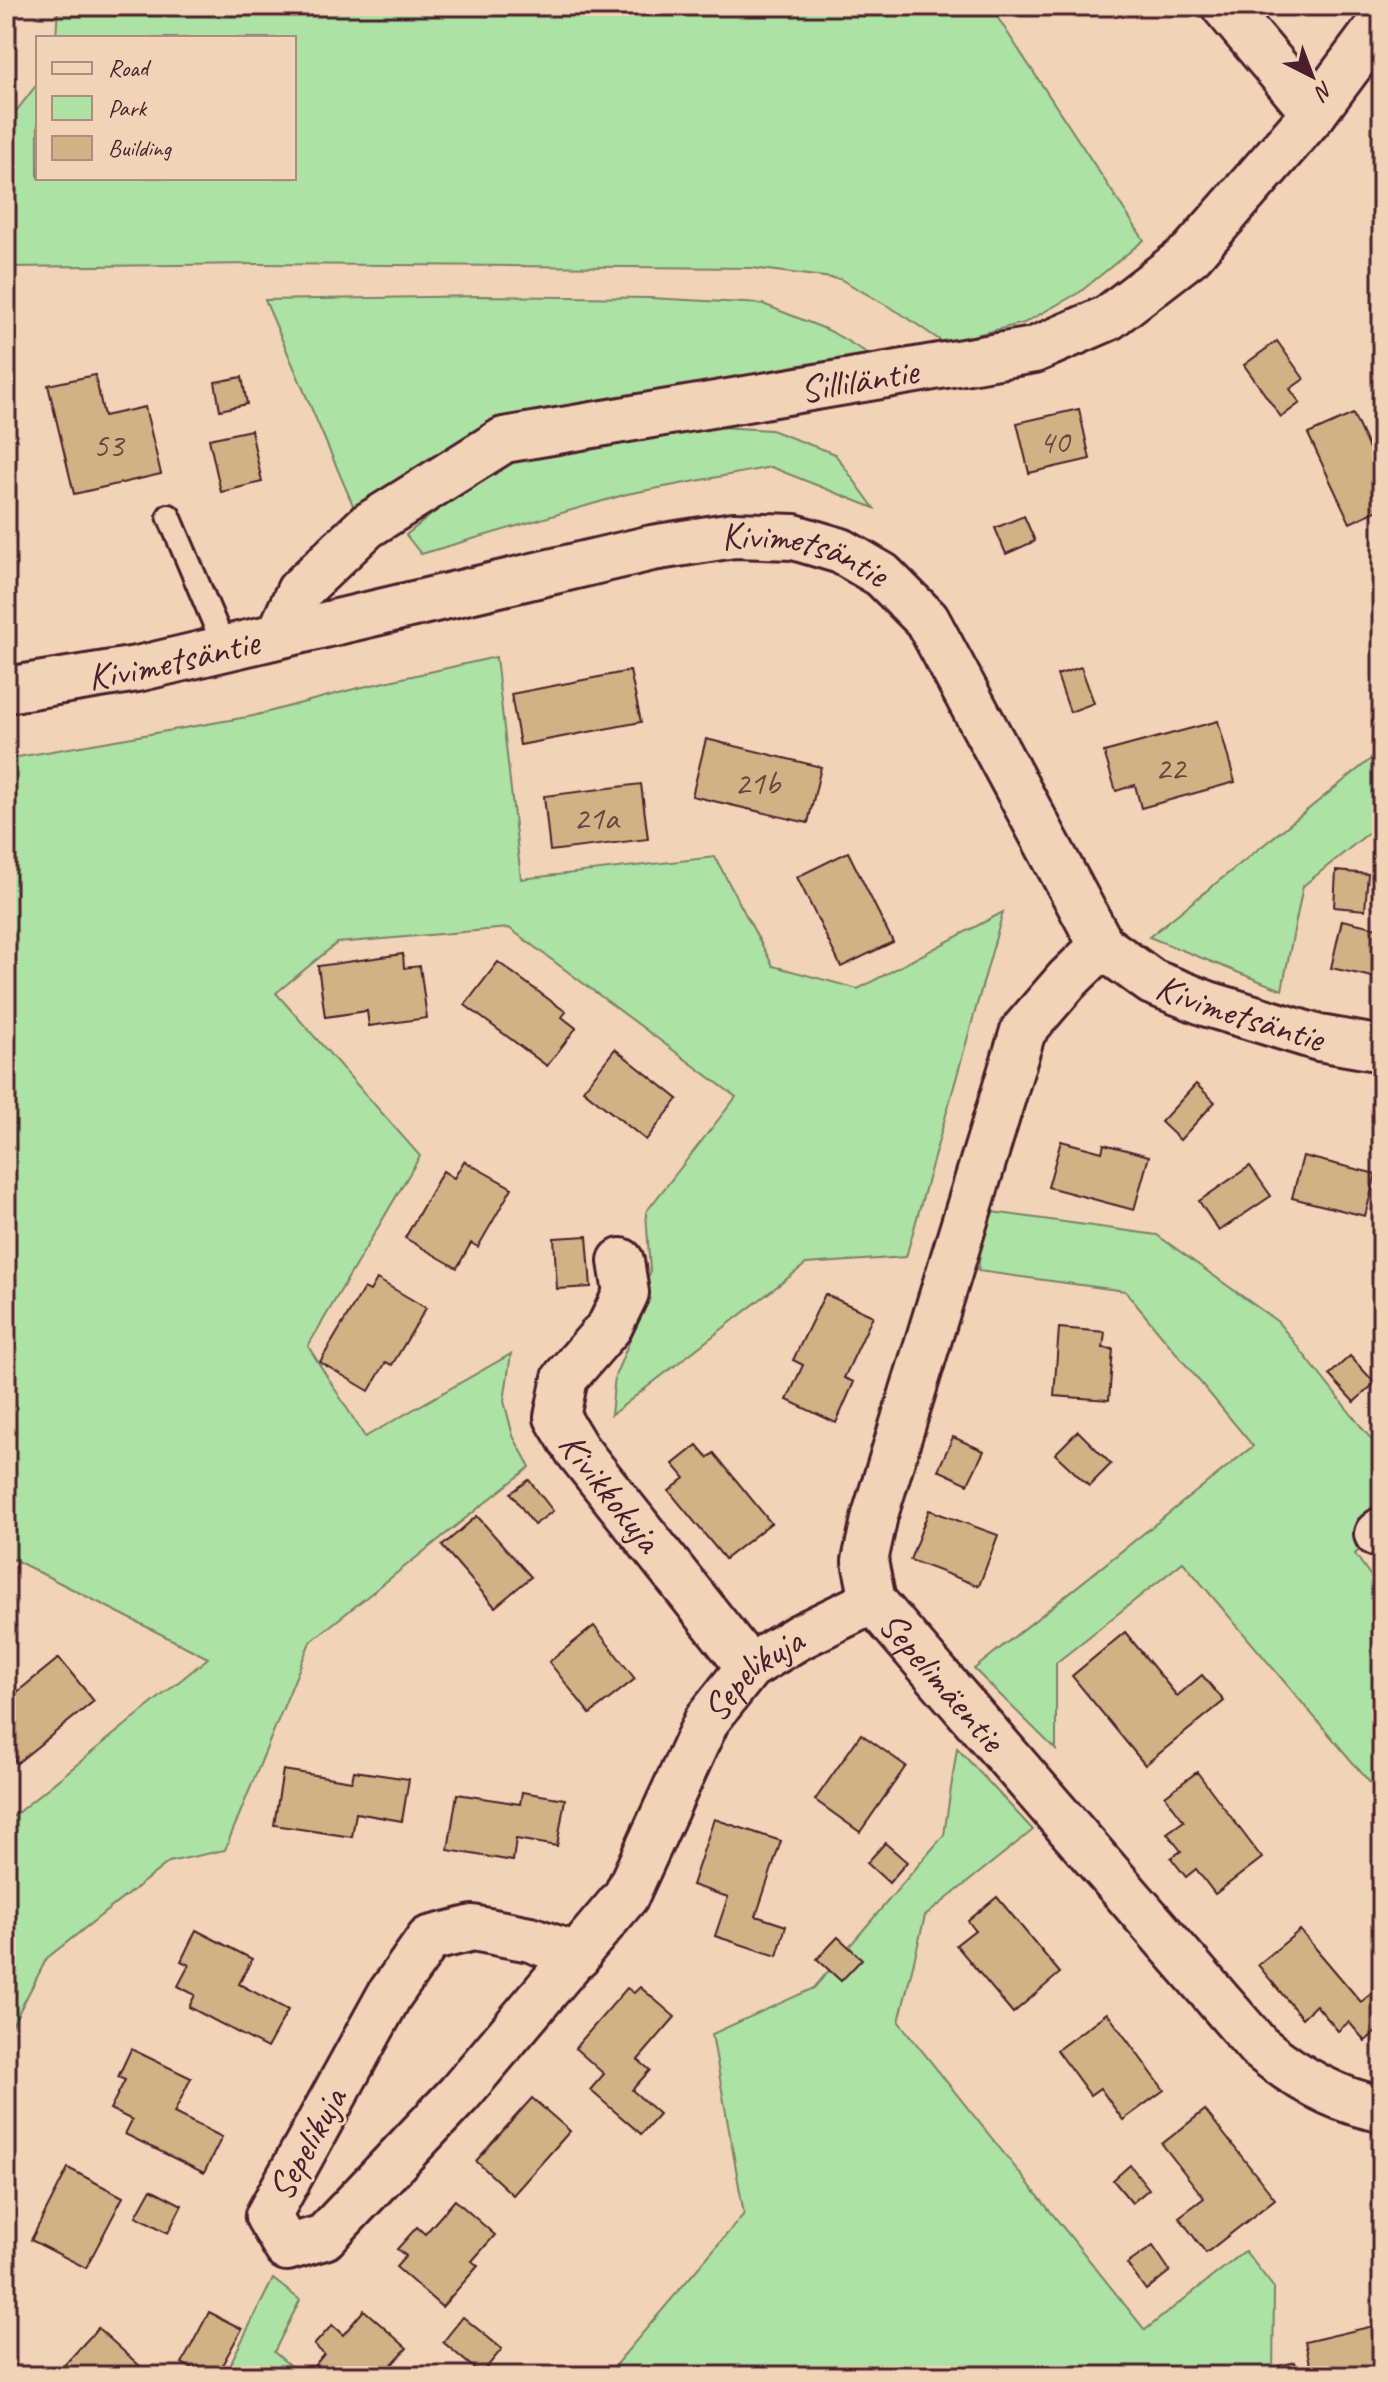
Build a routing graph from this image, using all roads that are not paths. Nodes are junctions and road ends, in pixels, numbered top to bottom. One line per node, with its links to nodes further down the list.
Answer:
1 (1224, 6): 3 (street)
2 (1382, 22): 3 (street, Silliläntie)
3 (1314, 113): 5 (street, Silliläntie)
4 (169, 516): 6 (lane)
5 (279, 635): 6 (street, Kivimetsäntie); 8 (street, Kivimetsäntie)
6 (225, 648): 7 (street, Kivimetsäntie)
7 (6, 690)
8 (1102, 946): 9 (street, Kivimetsäntie); 11 (street, Sepelimäentie)
9 (1382, 1049)
10 (621, 1261): 12 (street, Kivikkokuja)
11 (873, 1601): 12 (street, Sepelikuja); 14 (street, Sepelimäentie)
12 (749, 1667): 13 (street, Sepelikuja)
13 (578, 1956): 13 (street, Sepelikuja)
14 (1382, 2109)

